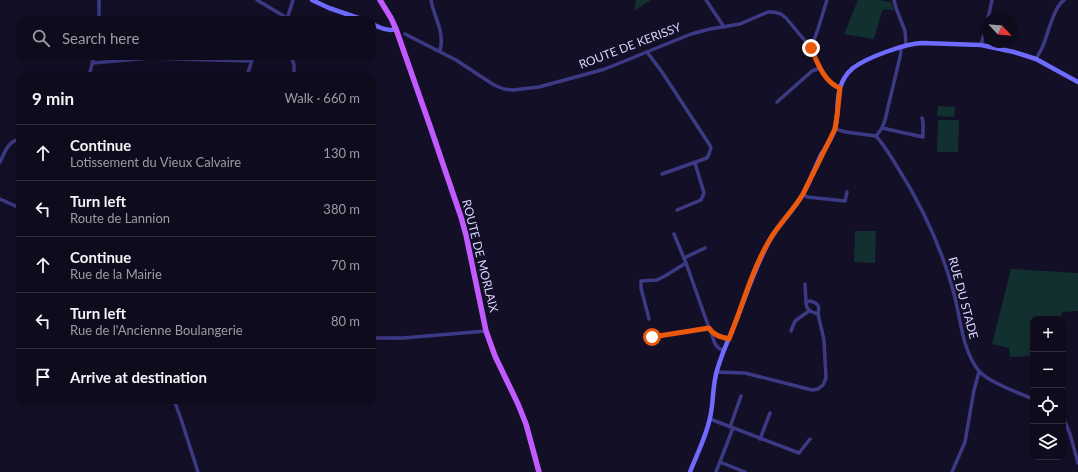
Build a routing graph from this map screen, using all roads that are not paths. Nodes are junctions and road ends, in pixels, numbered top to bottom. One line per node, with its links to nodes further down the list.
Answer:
1 (99, 0): 13 (street)
2 (257, 0): 14 (street)
3 (293, 0): 15 (street)
4 (312, 0): 16 (street)
5 (380, 0): 19 (main road, ROUTE DE MORLAIX)
6 (431, 0): 26 (street)
7 (706, 0): 18 (street)
8 (827, 0): 25 (street)
9 (894, 0): 22 (street)
10 (992, 0): 12 (street)
11 (1064, 0): 28 (street)
12 (989, 12)
13 (99, 16)
14 (282, 16)
15 (288, 16)
16 (352, 16)
17 (376, 26): 19 (street)
18 (724, 27): 25 (street, ROUTE DE KERISSY); 27 (street, ROUTE DE KERISSY)
19 (396, 29): 66 (main road, ROUTE DE MORLAIX)
20 (405, 34): 26 (street, ROUTE DE KERISSY)
21 (982, 41): 23 (street)
22 (906, 45): 23 (street); 24 (street)
23 (981, 45): 28 (street)
24 (900, 47): 41 (street); 44 (street)
25 (811, 48): 36 (street, ROUTE DE KERISSY)
26 (440, 51): 27 (street, ROUTE DE KERISSY)
27 (647, 52): 49 (street)
28 (1036, 59): 40 (street)
29 (93, 60): 35 (street)
30 (127, 60): 35 (street)
31 (215, 60): 32 (street)
32 (249, 60)
33 (252, 60): 38 (street)
34 (292, 60): 39 (street)
35 (93, 63): 37 (street)
36 (820, 68): 41 (street, ROUTE DE KERISSY); 42 (street)
37 (91, 72)
38 (248, 72)
39 (294, 72)
40 (1078, 82)
41 (840, 88): 45 (street)
42 (777, 102)
43 (922, 118): 44 (street)
44 (882, 128): 46 (street)
45 (835, 129): 46 (street); 52 (street)
46 (876, 136): 74 (street, RUE DU STADE)
47 (16, 140): 48 (street)
48 (0, 162)
49 (695, 164): 50 (street); 55 (street)
50 (662, 174)
51 (847, 192): 52 (street)
52 (803, 194): 71 (street)
53 (0, 198): 54 (street)
54 (16, 206)
55 (677, 210)
56 (674, 234): 58 (street)
57 (705, 248): 58 (street)
58 (684, 258): 59 (street)
59 (686, 263): 64 (street); 65 (street)
60 (805, 284): 61 (street)
61 (806, 302): 62 (street); 63 (street)
62 (809, 311): 63 (street); 67 (street)
63 (818, 314): 73 (street)
64 (649, 319)
65 (709, 328): 68 (street); 69 (street)
66 (486, 331): 70 (street); 87 (main road, ROUTE DE MORLAIX)
67 (791, 331)
68 (712, 333): 71 (street); 72 (street)
69 (652, 337)
70 (376, 338)
71 (729, 339): 72 (street)
72 (724, 351): 73 (street)
73 (716, 372): 79 (street)
74 (980, 372): 76 (street, RUE DU STADE); 91 (street)
75 (741, 396): 81 (street)
76 (1030, 399)
77 (175, 404): 86 (street)
78 (770, 414): 82 (street)
79 (710, 419): 81 (street); 88 (street)
80 (1066, 424): 85 (street)
81 (731, 428): 82 (street); 84 (street)
82 (760, 439): 83 (street)
83 (810, 439)
84 (720, 462): 89 (street); 90 (street)
85 (1078, 462)
86 (198, 472)
87 (539, 472)
88 (690, 472)
89 (716, 472)
90 (745, 472)
91 (952, 472)

